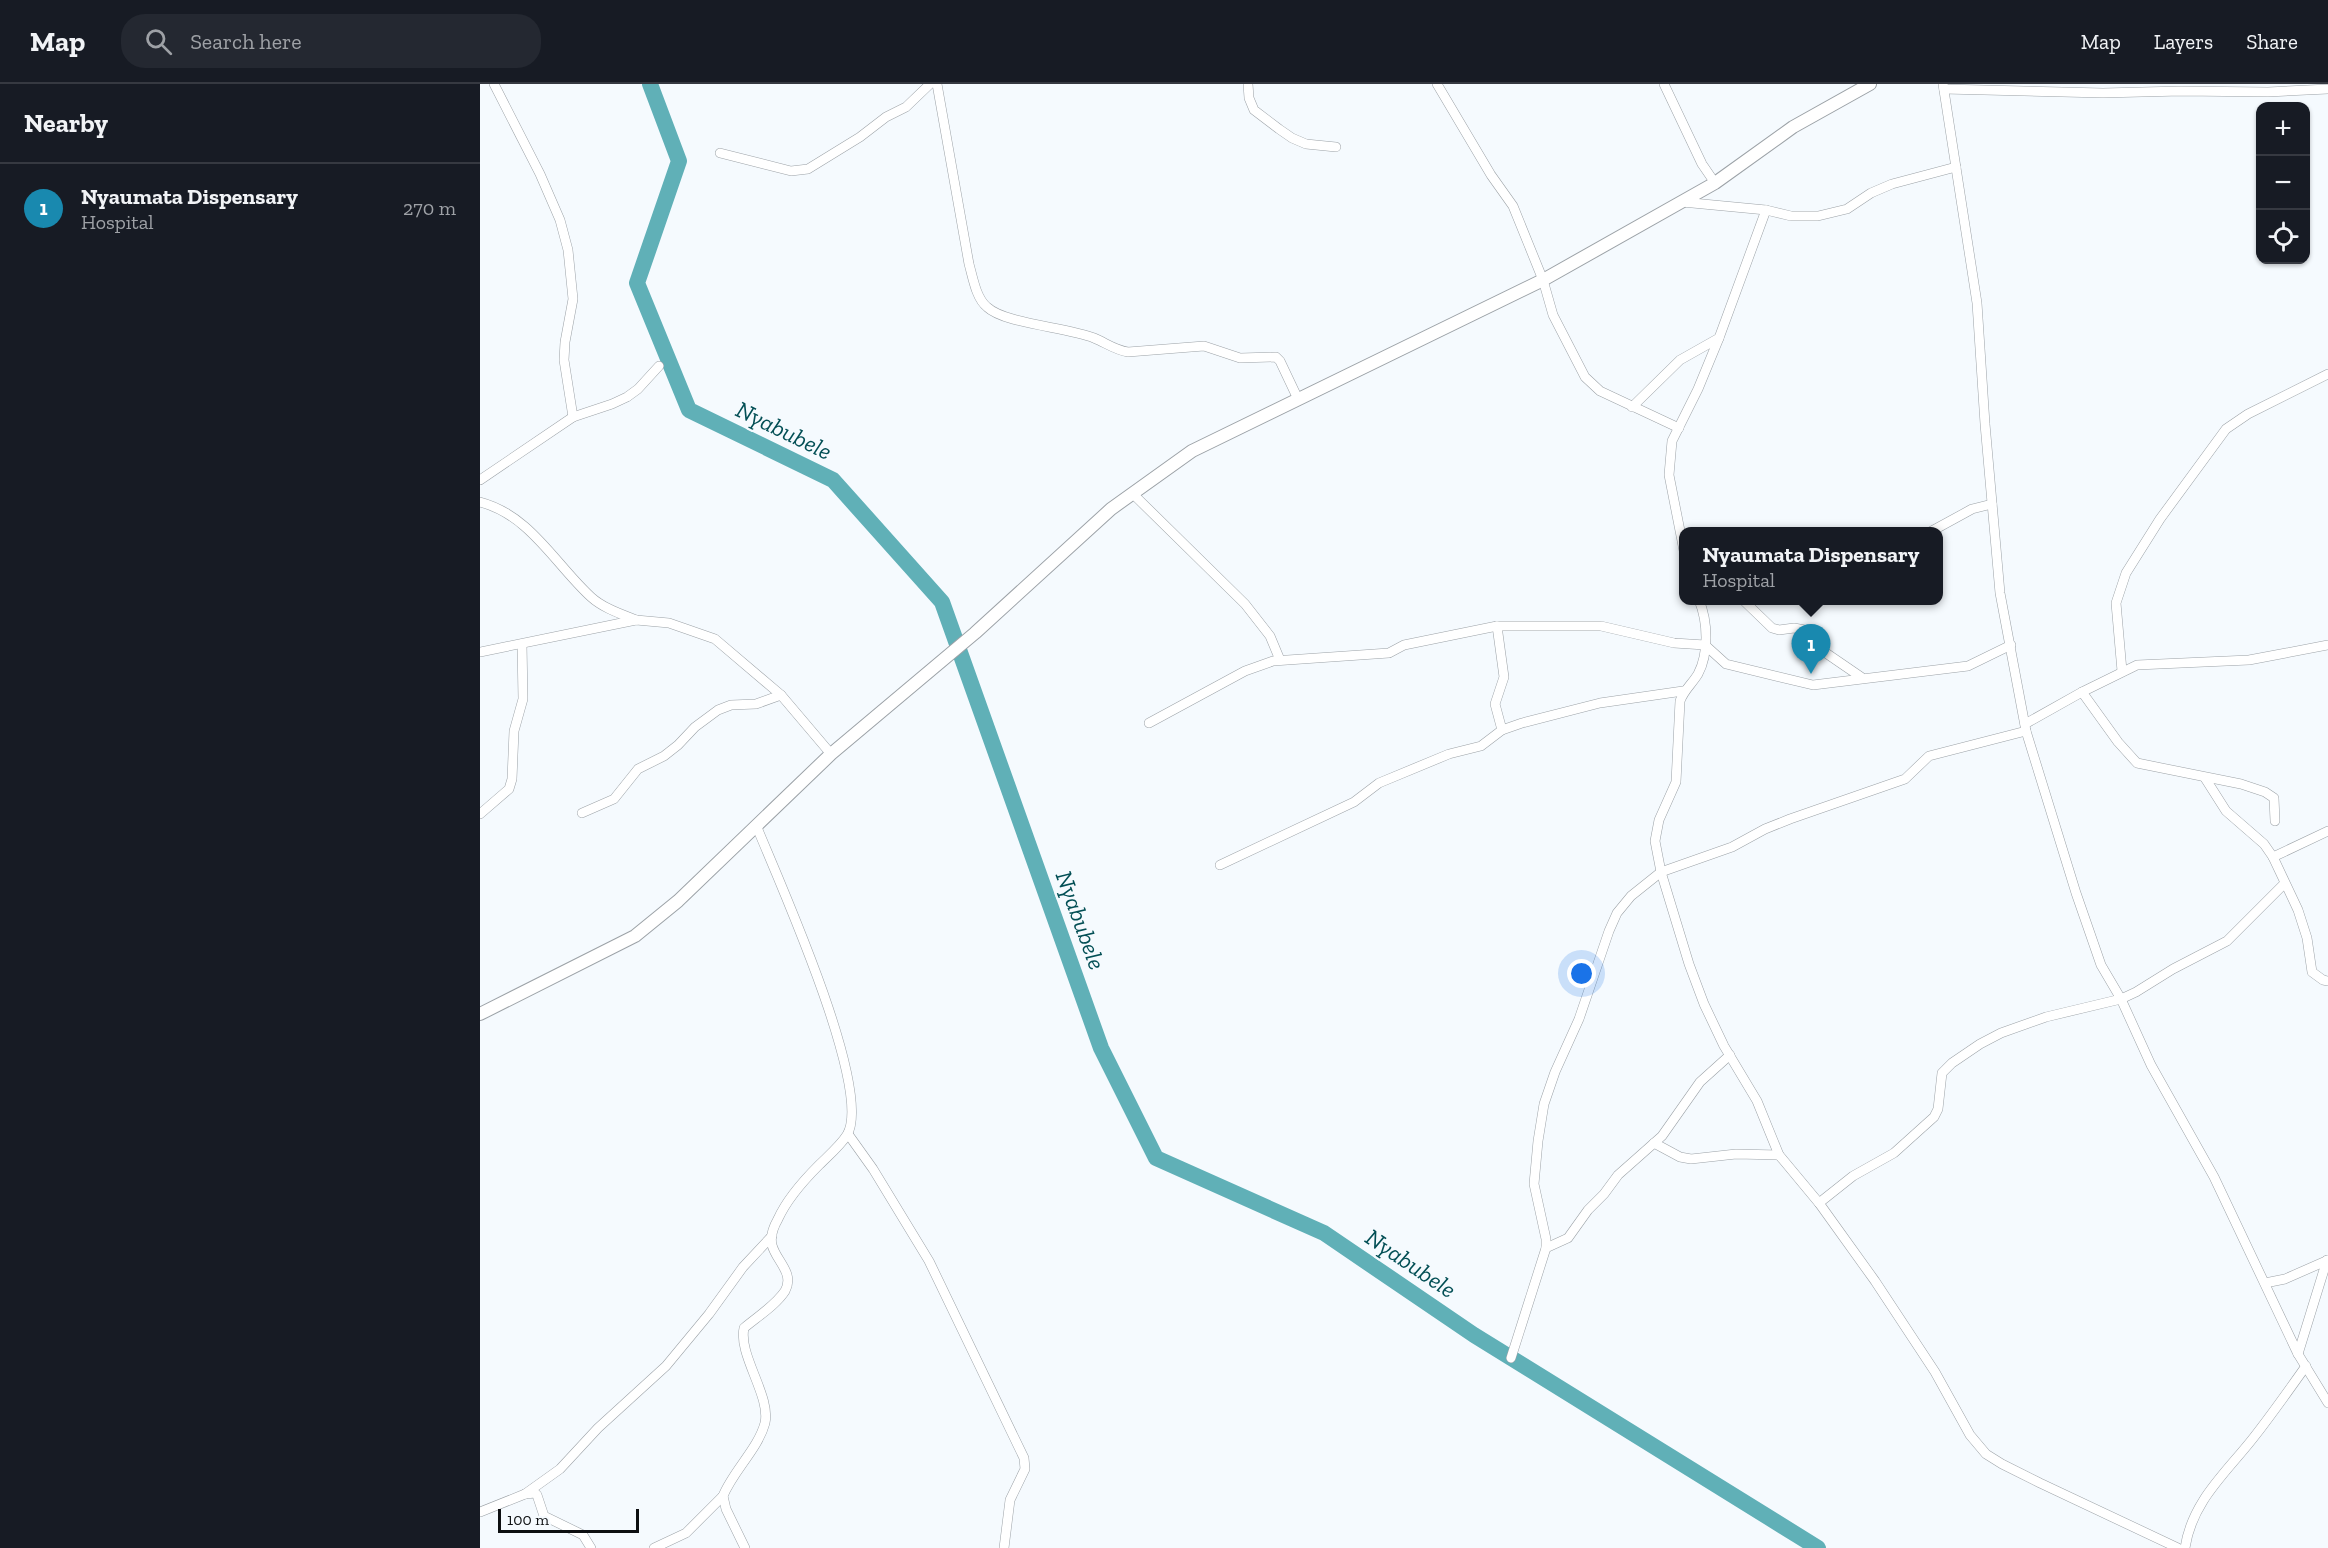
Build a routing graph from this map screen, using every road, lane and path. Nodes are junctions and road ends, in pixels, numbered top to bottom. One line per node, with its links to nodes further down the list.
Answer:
1 (494, 84): 23 (street)
2 (930, 84): 12 (street)
3 (937, 84): 21 (street)
4 (1248, 84): 11 (street)
5 (1437, 84): 17 (street)
6 (1664, 84): 14 (street)
7 (1870, 84): 14 (street)
8 (1943, 86): 9 (street); 13 (street)
9 (2265, 88): 10 (street)
10 (2328, 88)
11 (1336, 147)
12 (720, 153)
13 (1956, 167): 16 (street); 28 (street)
14 (1715, 183): 15 (street)
15 (1682, 202): 16 (street); 17 (street)
16 (1766, 210): 18 (street)
17 (1543, 280): 21 (street); 22 (street)
18 (1719, 338): 22 (street); 24 (street)
19 (659, 366): 23 (street)
20 (2328, 374): 41 (street)
21 (1298, 399): 26 (street)
22 (1632, 407): 24 (street)
23 (573, 417): 25 (street)
24 (1679, 428): 30 (street)
25 (480, 480)
26 (1133, 494): 40 (street); 49 (street)
27 (480, 502): 33 (street)
28 (1992, 504): 29 (street); 37 (street)
29 (1938, 527)
30 (1679, 529)
31 (1700, 605): 36 (street)
32 (1748, 605): 42 (street)
33 (636, 620): 35 (street); 45 (street)
34 (1497, 626): 36 (street); 40 (street); 48 (street)
35 (522, 644): 39 (street); 52 (street)
36 (1705, 645): 42 (street); 43 (street)
37 (2011, 645): 42 (street); 47 (street)
38 (2328, 645): 41 (street)
39 (480, 652)
40 (1280, 660): 46 (street)
41 (2122, 671): 44 (street)
42 (1861, 677)
43 (1683, 691): 48 (street); 58 (street)
44 (2082, 692): 47 (street); 50 (street)
45 (781, 695): 49 (street); 51 (street)
46 (1149, 723)
47 (2026, 728): 58 (street); 61 (street)
48 (1502, 730): 57 (street)
49 (831, 754): 54 (street)
50 (2205, 778): 53 (street); 56 (street)
51 (582, 813)
52 (480, 814)
53 (2275, 821)
54 (756, 825): 62 (street); 64 (street)
55 (2328, 831): 56 (street)
56 (2273, 857): 59 (street)
57 (1220, 865)
58 (1661, 872): 63 (street); 69 (street)
59 (2284, 884): 60 (street); 61 (street)
60 (2328, 981)
61 (2121, 999): 67 (street); 71 (street)
62 (480, 1014)
63 (1730, 1055): 65 (street); 66 (street)
64 (848, 1134): 68 (street); 82 (street)
65 (1654, 1143): 66 (street); 69 (street)
66 (1779, 1155): 67 (street)
67 (1819, 1203): 83 (street)
68 (772, 1236): 76 (street); 77 (street)
69 (1546, 1248): 73 (street)
70 (2328, 1260): 71 (street); 72 (street)
71 (2265, 1283): 72 (street)
72 (2298, 1354): 74 (street)
73 (1511, 1358)
74 (2306, 1366): 75 (street); 84 (street)
75 (2328, 1403)
76 (525, 1494): 78 (street); 79 (street)
77 (723, 1496): 80 (street); 81 (street)
78 (480, 1512)
79 (591, 1548)
80 (654, 1548)
81 (745, 1548)
82 (1004, 1548)
83 (2178, 1548)
84 (2185, 1548)

